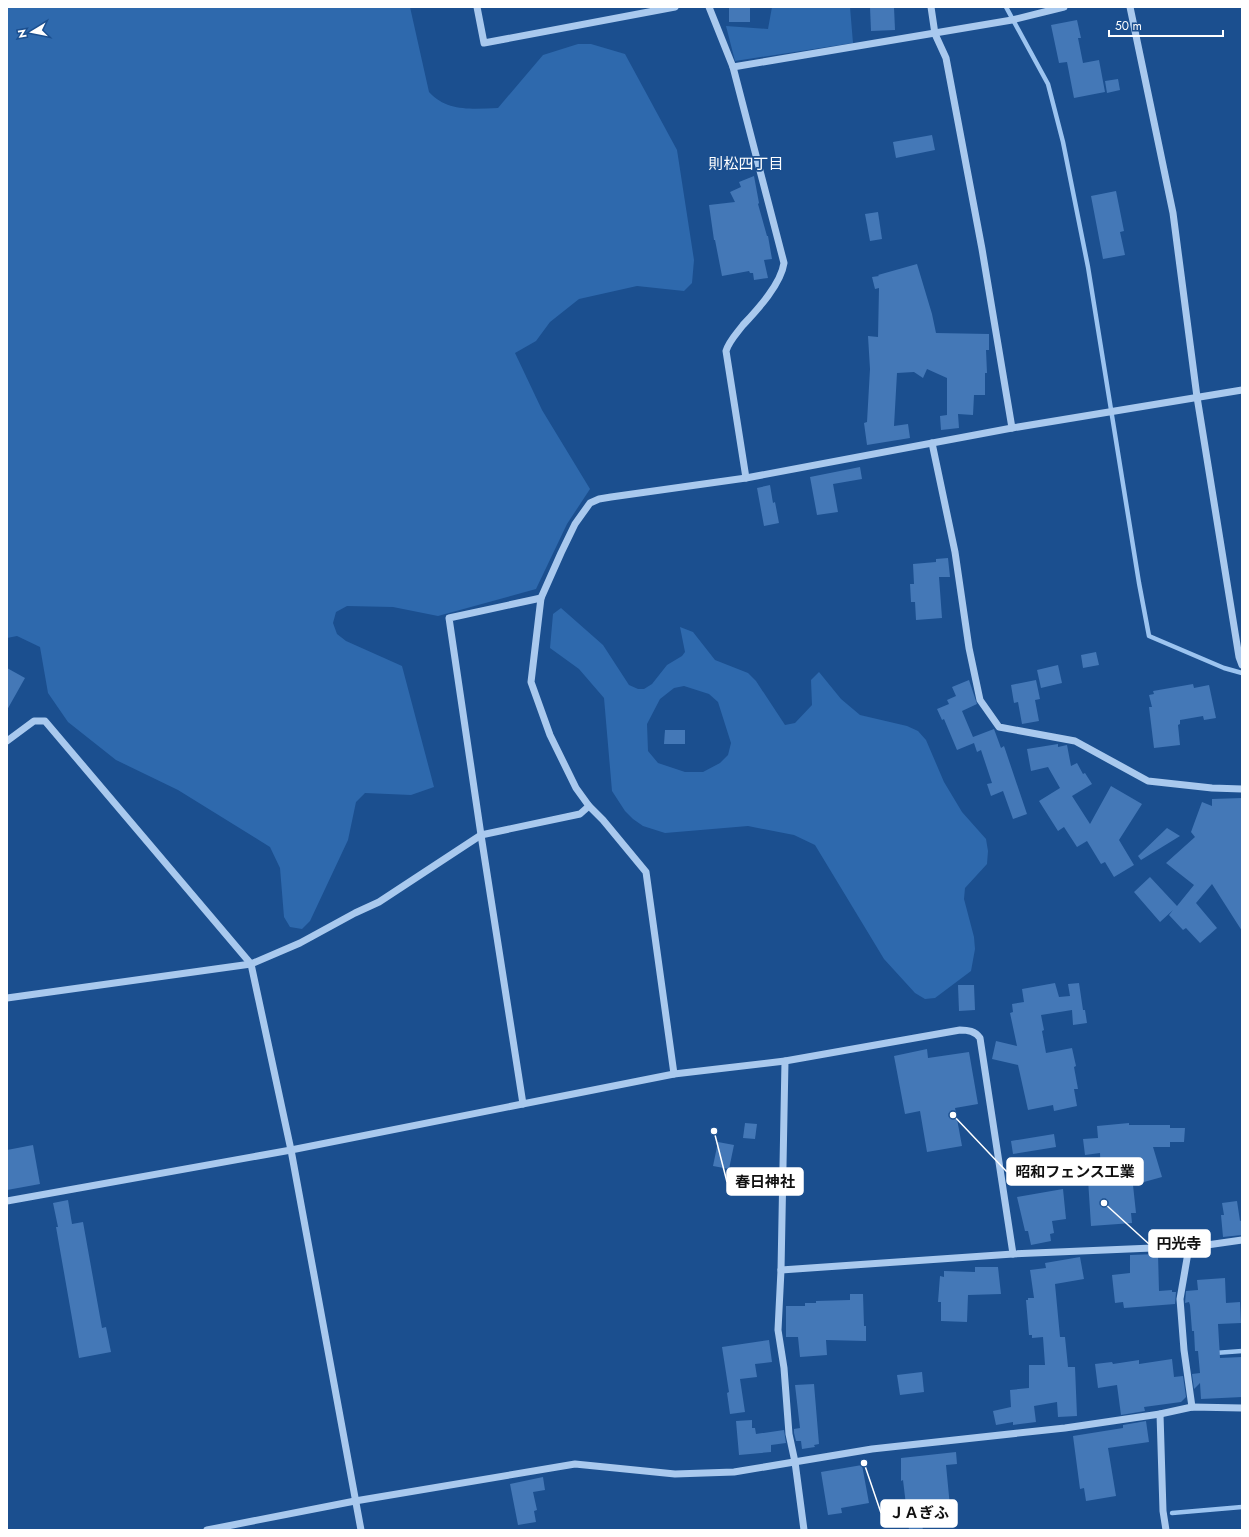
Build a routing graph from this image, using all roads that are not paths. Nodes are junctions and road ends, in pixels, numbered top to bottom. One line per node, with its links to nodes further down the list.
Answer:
1 (477, 7): 2 (street)
2 (675, 7)
3 (709, 7): 8 (street)
4 (931, 7): 7 (street)
5 (1064, 7): 7 (street)
6 (1130, 7): 10 (street)
7 (935, 34): 8 (street); 11 (street)
8 (733, 67): 13 (street)
9 (1242, 390): 10 (street)
10 (1197, 398): 11 (street); 15 (street)
11 (1012, 428): 12 (street)
12 (932, 443): 13 (street); 17 (street)
13 (746, 478): 14 (street)
14 (541, 598): 18 (street); 19 (street)
15 (1242, 665)
16 (7, 742): 20 (street)
17 (1242, 789)
18 (589, 806): 19 (street); 23 (street)
19 (481, 835): 20 (street); 24 (street)
20 (252, 964): 21 (street); 25 (street)
21 (7, 998)
22 (785, 1061): 23 (street); 29 (street); 30 (street)
23 (674, 1074): 24 (street)
24 (523, 1104): 25 (street)
25 (291, 1150): 26 (street); 35 (street)
26 (7, 1201)
27 (1242, 1240): 28 (street)
28 (1188, 1247): 29 (street); 31 (street)
29 (1013, 1254): 30 (street)
30 (781, 1270): 34 (street)
31 (1192, 1407): 32 (street); 33 (street)
32 (1242, 1408)
33 (1160, 1414): 34 (street); 39 (street)
34 (795, 1462): 35 (street); 38 (street)
35 (355, 1501): 36 (street); 37 (street)
36 (208, 1530)
37 (361, 1530)
38 (804, 1530)
39 (1166, 1530)

